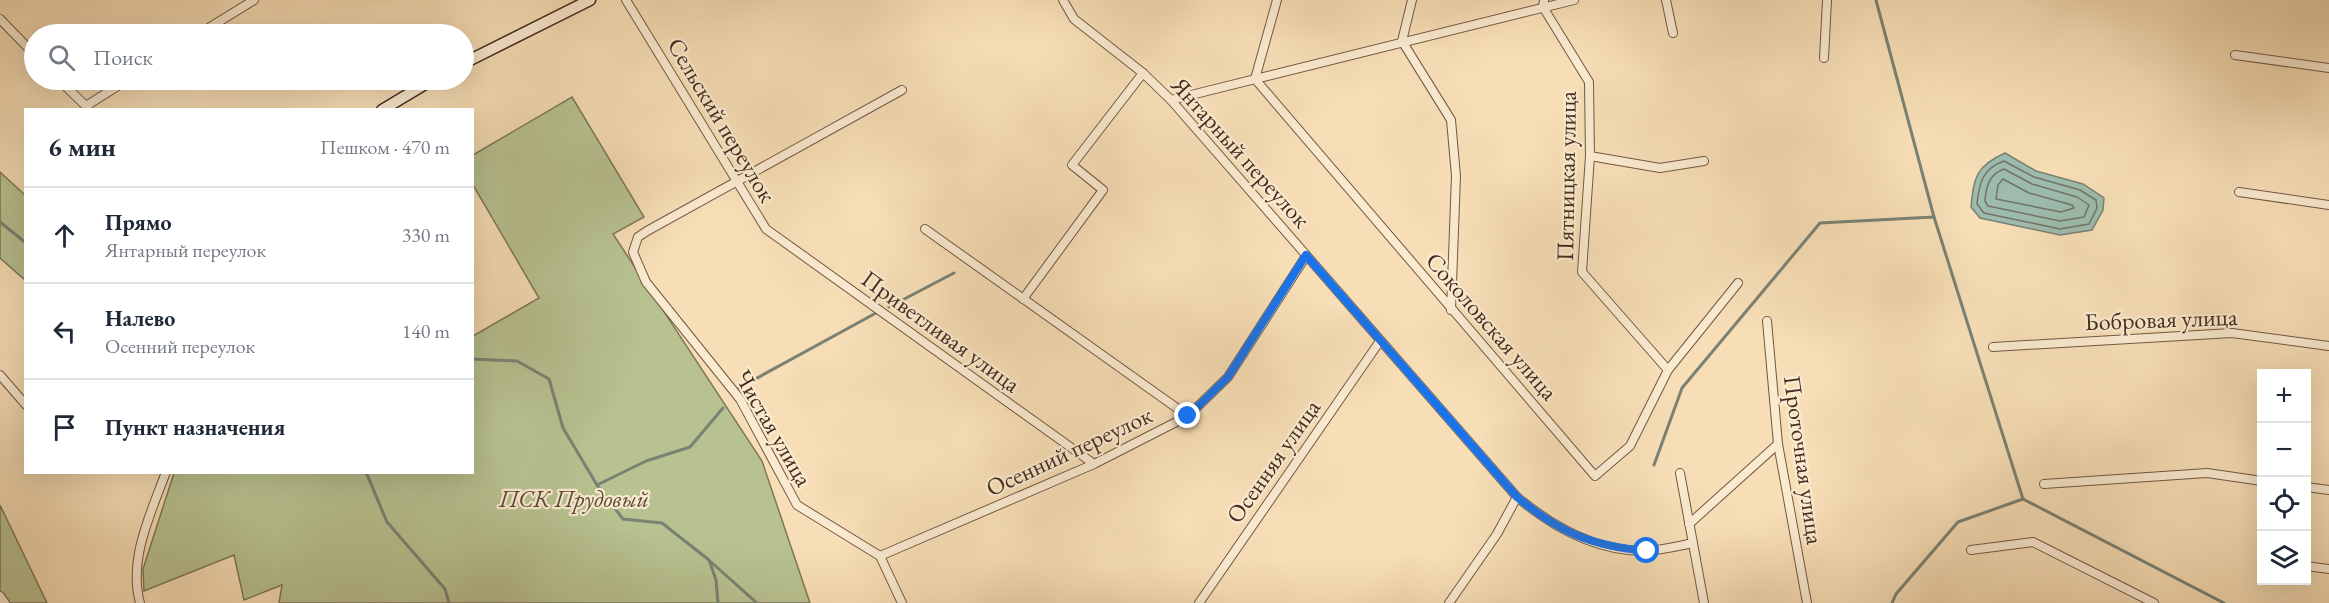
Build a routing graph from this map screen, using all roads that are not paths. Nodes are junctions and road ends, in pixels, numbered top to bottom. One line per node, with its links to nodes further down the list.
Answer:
1 (254, 0): 12 (street)
2 (590, 0): 17 (street)
3 (626, 0): 31 (street, Сельский переулок)
4 (1062, 0): 20 (street)
5 (1277, 0): 21 (street)
6 (1412, 0): 14 (street)
7 (1574, 0): 10 (street)
8 (1666, 0): 13 (street)
9 (1827, 0): 18 (street)
10 (1544, 3): 14 (street); 29 (street, Пятницкая улица)
11 (0, 19): 15 (street)
12 (215, 24)
13 (1673, 33)
14 (1402, 41): 21 (street); 39 (street)
15 (24, 44)
16 (2235, 55): 19 (street)
17 (474, 58)
18 (1824, 58)
19 (2329, 68)
20 (1143, 73): 26 (street, Янтарный переулок); 38 (street, Янтарный переулок)
21 (1255, 79): 26 (street); 39 (street, Соколовская улица)
22 (69, 90): 27 (street)
23 (113, 90): 27 (street)
24 (415, 90): 28 (street)
25 (902, 90): 31 (street, Чистая улица)
26 (1171, 100): 36 (street, Янтарный переулок)
27 (87, 108)
28 (385, 108)
29 (1590, 156): 30 (street); 44 (street, Пятницкая улица)
30 (1704, 161)
31 (736, 182): 34 (street, Сельский переулок); 60 (street, Чистая улица)
32 (2239, 192): 33 (street)
33 (2329, 205)
34 (766, 229): 49 (street, Приветливая улица)
35 (925, 229): 38 (street)
36 (1306, 255): 41 (street, Янтарный переулок); 47 (street, Осенний переулок)
37 (1738, 283): 44 (street, Соколовская улица)
38 (1023, 299): 47 (street)
39 (1451, 310): 44 (street, Соколовская улица)
40 (1767, 321): 48 (street, Проточная улица)
41 (1380, 341): 56 (street, Янтарный переулок); 67 (street, Осенняя улица)
42 (2329, 346): 43 (street, Бобровая улица)
43 (1993, 347)
44 (1668, 370)
45 (0, 375): 46 (street)
46 (24, 403)
47 (1188, 416): 49 (street, Осенний переулок)
48 (1778, 444): 57 (street); 70 (street, Проточная улица)
49 (1094, 464): 60 (street, Осенний переулок)
50 (1680, 473): 57 (street)
51 (165, 474): 65 (street)
52 (2257, 480): 53 (street)
53 (2044, 484)
54 (2311, 488): 55 (street)
55 (2329, 490)
56 (1517, 497): 58 (street, Янтарный переулок); 68 (street)
57 (1689, 524): 58 (street)
58 (1693, 543): 69 (street)
59 (1971, 550): 71 (street)
60 (880, 556): 66 (street)
61 (2311, 567): 62 (street)
62 (2329, 569)
63 (0, 596): 64 (street)
64 (4, 603)
65 (140, 603)
66 (902, 603)
67 (1199, 603)
68 (1449, 603)
69 (1704, 603)
70 (1807, 603)
71 (2154, 603)

